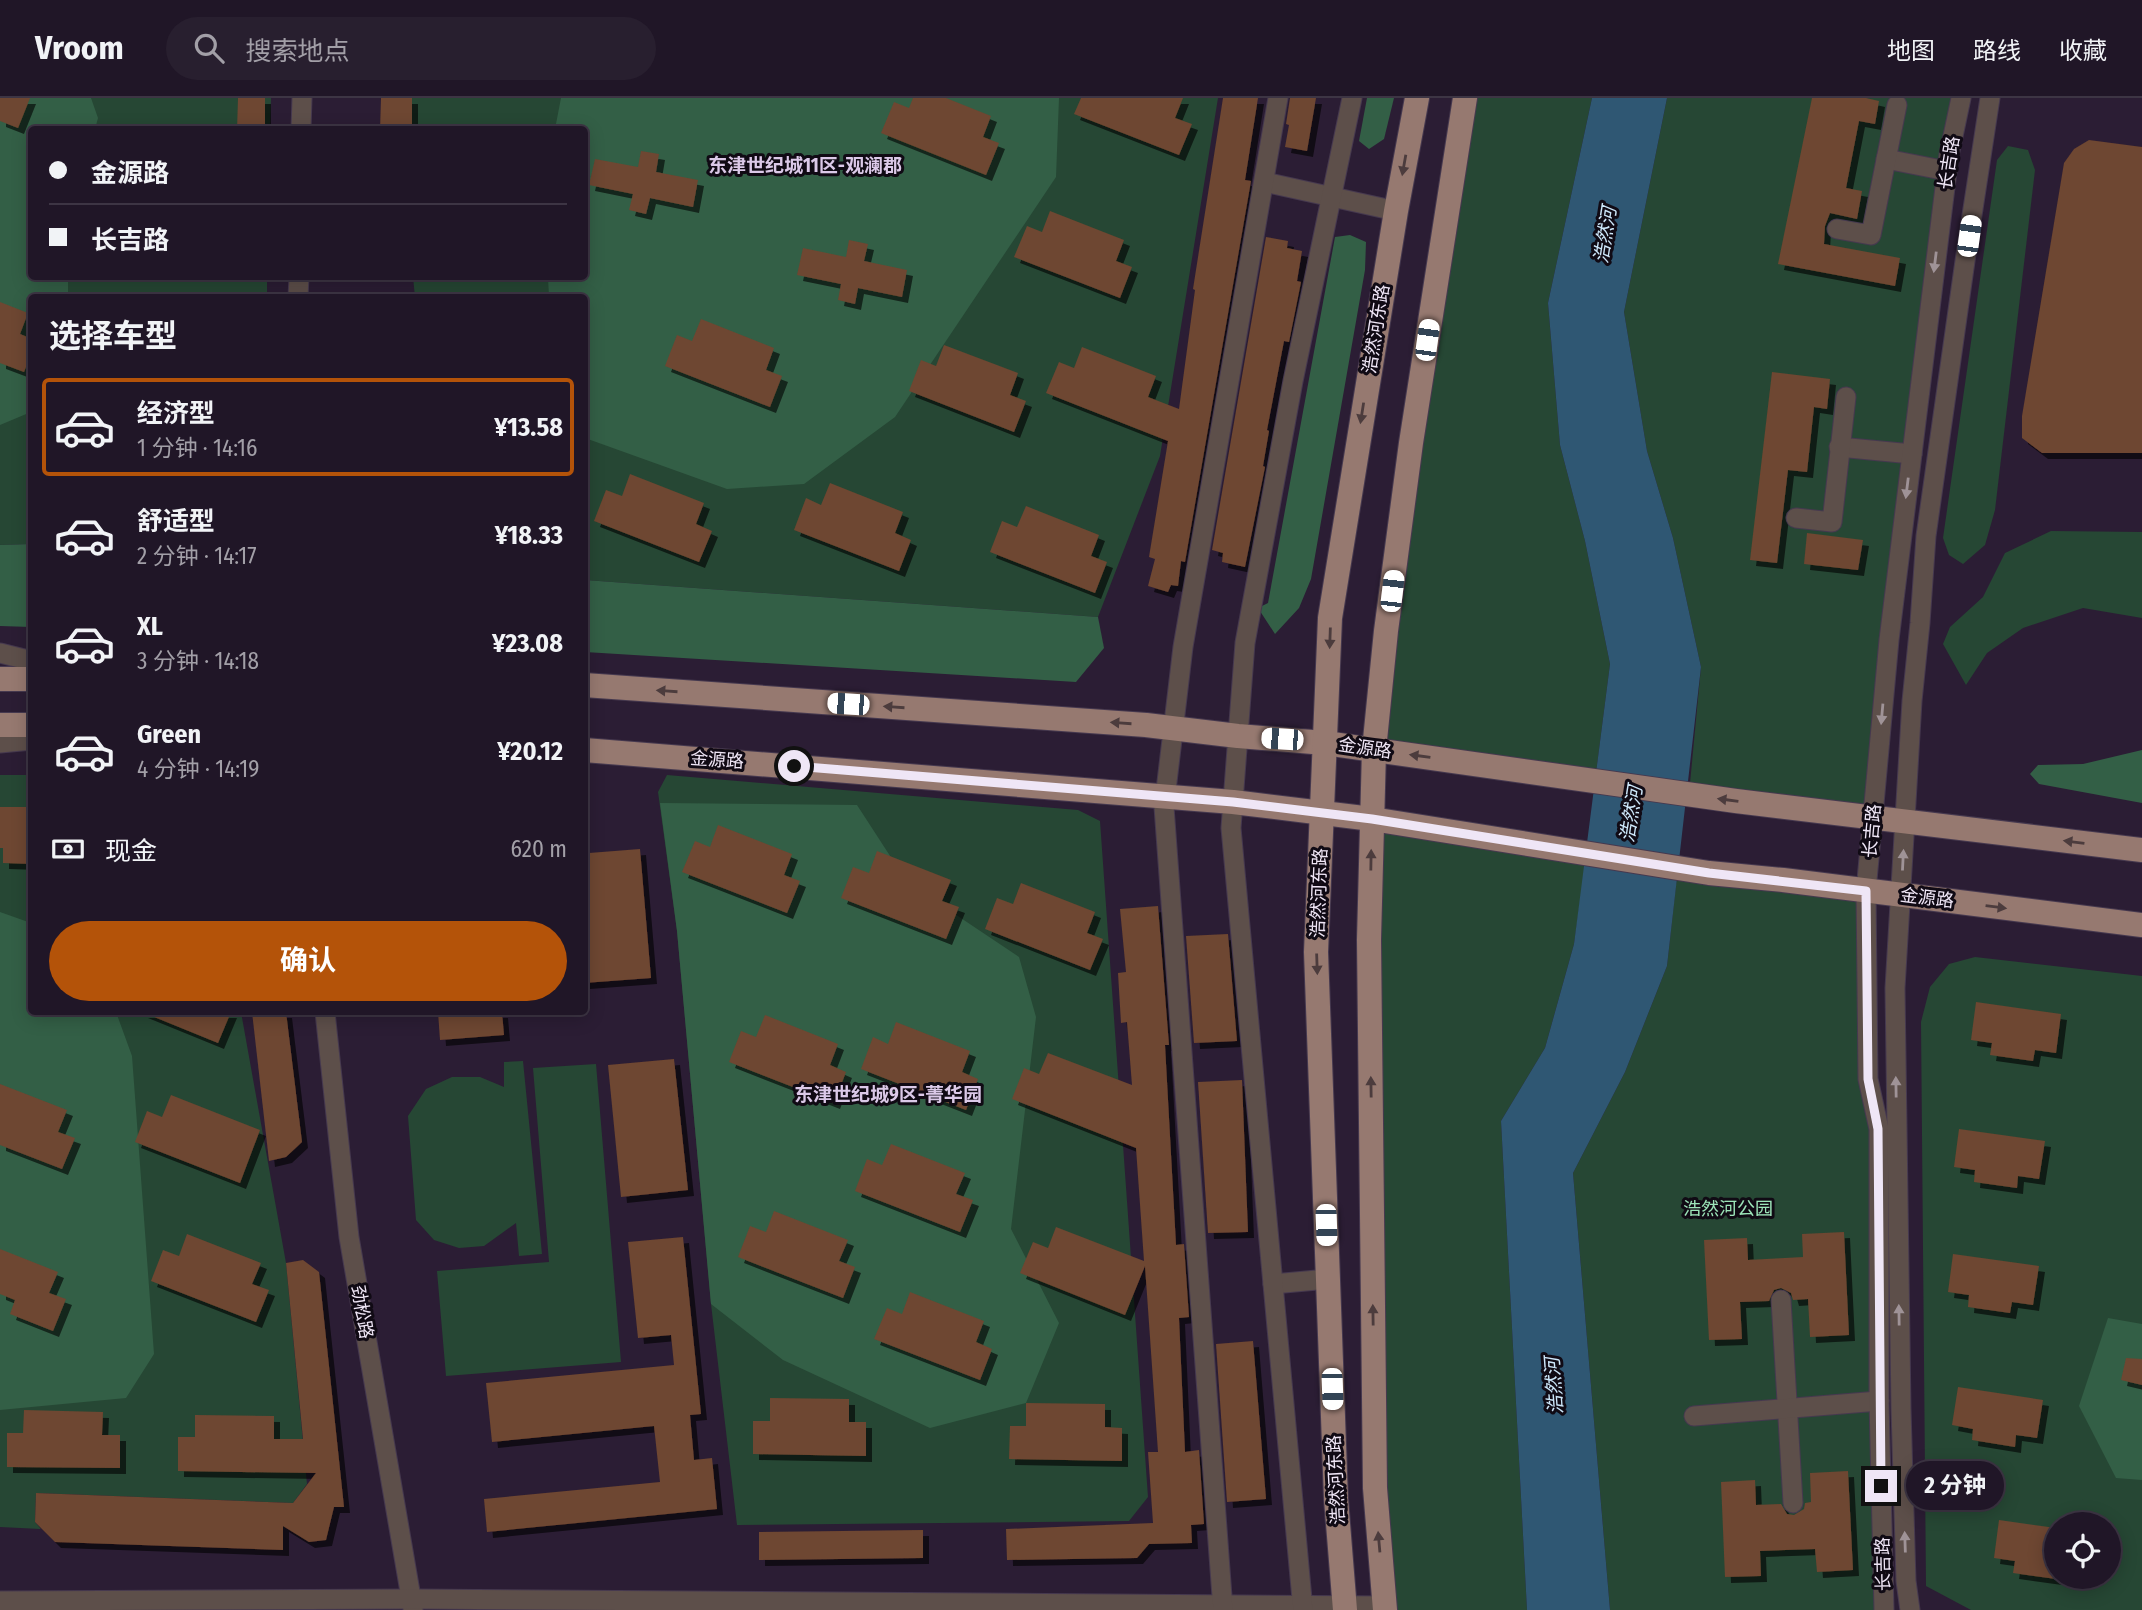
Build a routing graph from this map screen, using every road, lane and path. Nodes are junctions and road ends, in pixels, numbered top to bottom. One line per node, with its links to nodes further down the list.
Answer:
1 (302, 98): 9 (street)
2 (1278, 98): 12 (street)
3 (1352, 98): 13 (street)
4 (1417, 98): 14 (main road, 浩然河东路, one-way to 14)
5 (1465, 98): 33 (main road)
6 (1961, 98): 11 (street, 长吉路)
7 (1990, 98): 39 (street, 长吉路)
8 (1898, 105): 10 (street)
9 (302, 126)
10 (1886, 159): 11 (street); 15 (street)
11 (1947, 171): 18 (street, 长吉路, one-way to 18)
12 (1264, 182): 13 (street); 27 (street)
13 (1331, 197): 14 (street); 28 (street)
14 (1396, 211): 31 (main road, 浩然河东路, one-way to 31)
15 (1837, 229)
16 (1846, 397): 17 (street)
17 (1839, 447): 18 (street); 19 (street)
18 (1912, 454): 37 (street, 长吉路, one-way to 37)
19 (1796, 518)
20 (0, 653): 21 (street)
21 (28, 660)
22 (0, 679): 23 (main road)
23 (28, 679)
24 (588, 685): 27 (main road, 金源路, one-way to 24)
25 (28, 724): 26 (main road)
26 (0, 725)
27 (1173, 728): 28 (main road, 金源路); 34 (street)
28 (1238, 736): 31 (main road, 金源路); 35 (street)
29 (28, 740): 30 (street)
30 (0, 743)
31 (1325, 743): 33 (main road, 金源路); 36 (main road, 浩然河东路)
32 (588, 750): 34 (main road, 金源路)
33 (1374, 750): 37 (main road, 金源路, one-way to 33); 38 (main road)
34 (1166, 796): 35 (main road, 金源路); 54 (street)
35 (1233, 802): 36 (main road, 金源路); 46 (street)
36 (1322, 814): 38 (main road, 金源路); 45 (main road, 浩然河东路, one-way to 45)
37 (1873, 818): 39 (main road, 金源路); 41 (street, 长吉路)
38 (1372, 819): 41 (main road, 金源路); 57 (main road, one-way to 38)
39 (1905, 822): 40 (main road, 金源路, one-way to 39); 42 (street, 长吉路, one-way to 39)
40 (2142, 850)
41 (1866, 891): 42 (main road, 金源路); 48 (street, 长吉路)
42 (1901, 895): 43 (main road, 金源路, one-way to 43); 59 (street, 长吉路, one-way to 42)
43 (2142, 925)
44 (325, 1015): 53 (street, 劲松路)
45 (1328, 1279): 46 (street); 56 (main road, 浩然河东路)
46 (1273, 1284): 55 (street)
47 (1781, 1300): 49 (street)
48 (1879, 1401): 49 (street); 58 (street, 长吉路)
49 (1787, 1409): 50 (street); 51 (street)
50 (1694, 1416)
51 (1793, 1503)
52 (0, 1601): 53 (street)
53 (413, 1604): 54 (street)
54 (1223, 1607): 55 (street)
55 (1303, 1608): 56 (street)
56 (1345, 1608): 57 (street)
57 (1385, 1608)
58 (1884, 1610)
59 (1910, 1610)

